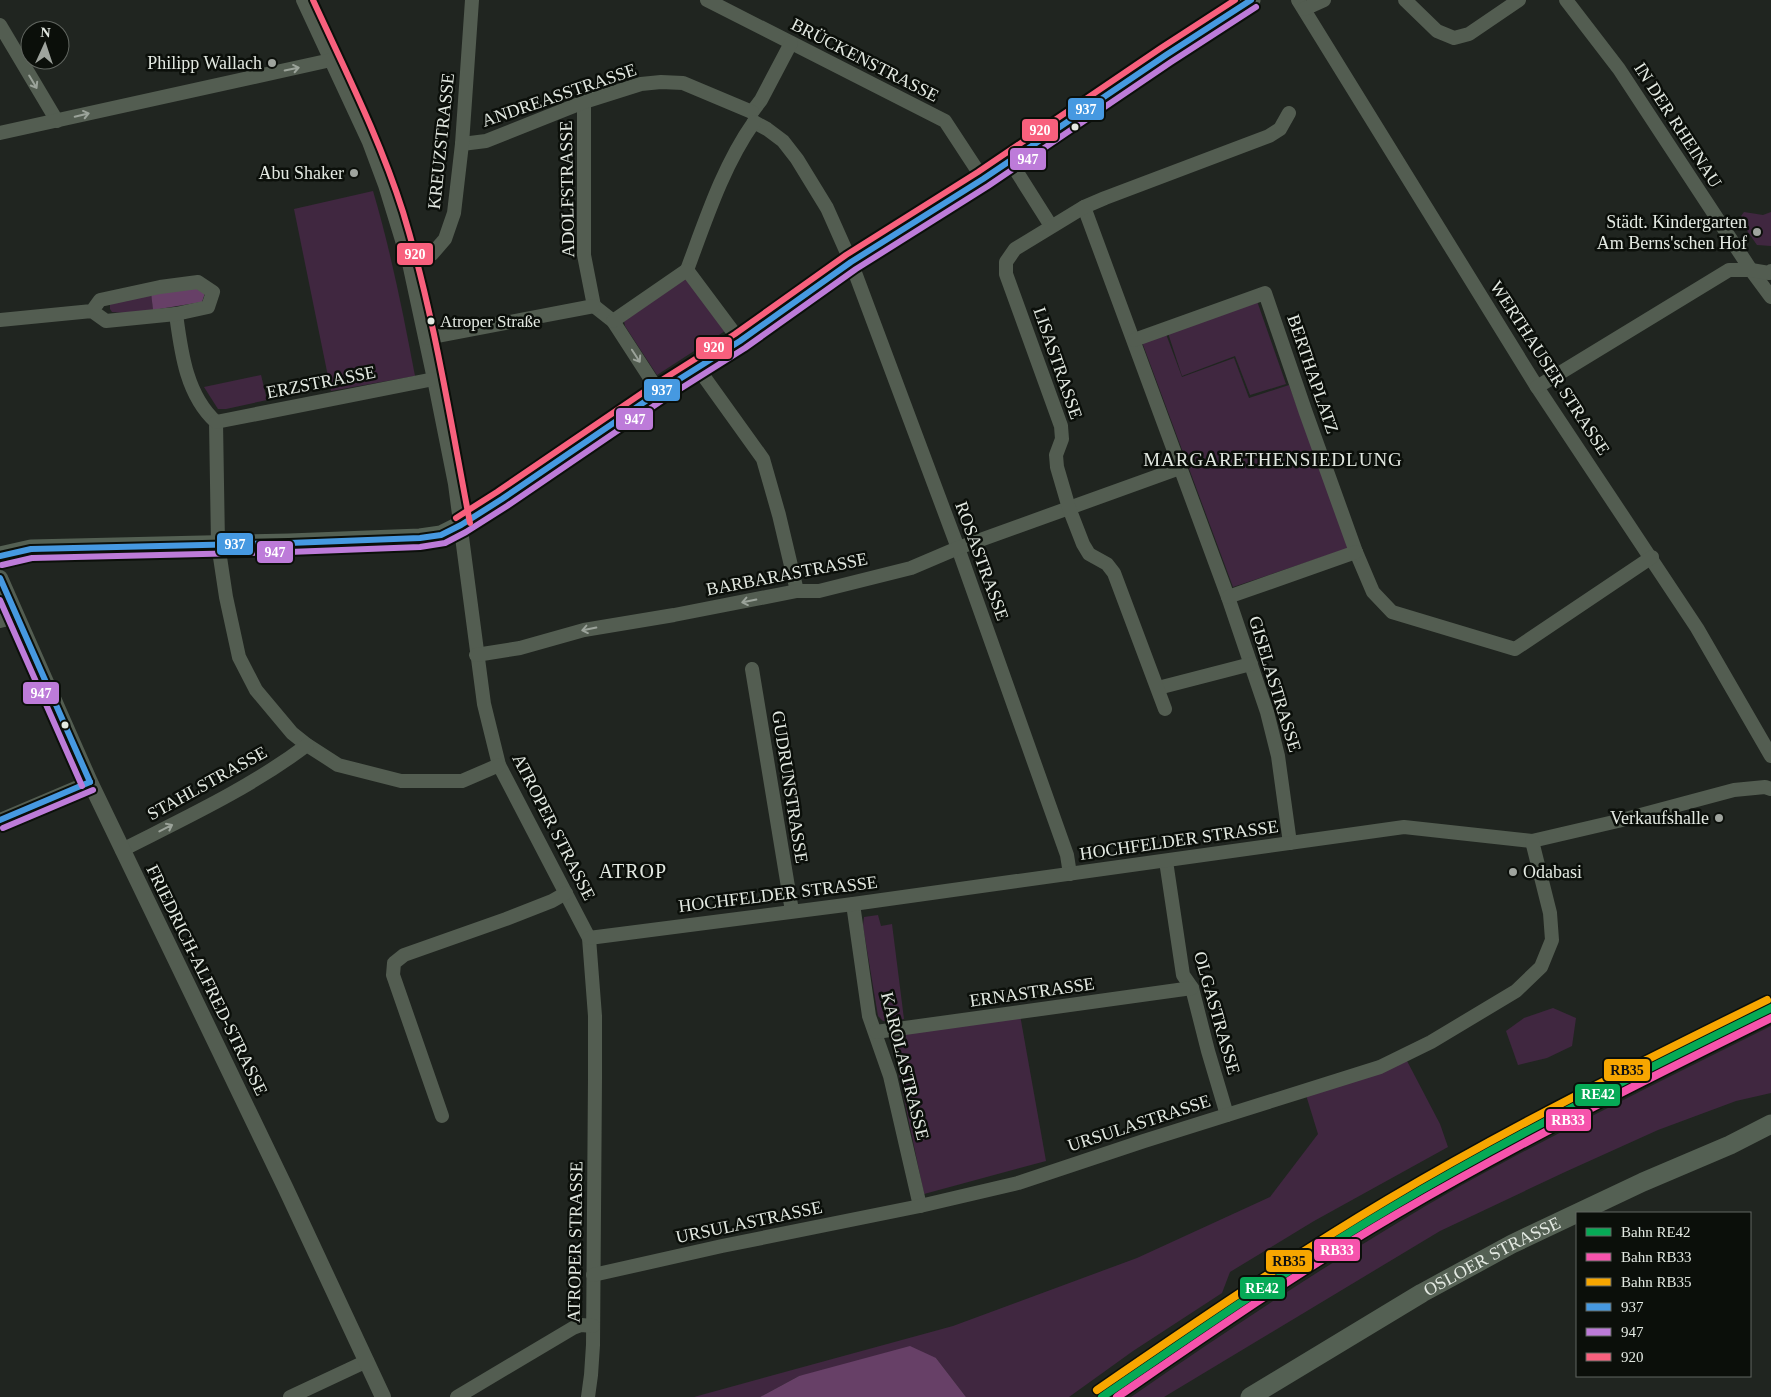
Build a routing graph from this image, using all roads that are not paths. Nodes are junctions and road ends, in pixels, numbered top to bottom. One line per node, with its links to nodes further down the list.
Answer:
1 (303, 0): 12 (street, ATROPER STRASSE)
2 (472, 0): 18 (street, KREUZSTRASSE)
3 (707, 0): 11 (street, BRÜCKENSTRASSE)
4 (1251, 0): 19 (main road)
5 (1324, 0): 9 (street)
6 (1405, 0): 7 (street)
7 (1519, 0)
8 (1566, 0): 26 (street, IN DER RHEINAU)
9 (1301, 5): 39 (street, WERTHAUSER STRASSE)
10 (0, 25): 16 (street, one-way to 16)
11 (791, 43): 15 (street); 20 (street, BRÜCKENSTRASSE)
12 (331, 60): 16 (street, one-way to 12); 24 (street, ATROPER STRASSE)
13 (584, 102): 15 (street, ANDREASSTRASSE); 18 (street, ANDREASSTRASSE); 29 (street, ADOLFSTRASSE)
14 (1289, 113): 21 (street, LISASTRASSE)
15 (753, 117): 23 (street, ANDREASSTRASSE); 25 (street)
16 (57, 121): 17 (street)
17 (0, 133)
18 (462, 144): 24 (street, KREUZSTRASSE)
19 (1010, 161): 20 (main road); 22 (street)
20 (983, 179): 23 (main road)
21 (1084, 207): 22 (street, LISASTRASSE); 35 (street)
22 (1051, 226): 43 (street, LISASTRASSE)
23 (852, 262): 36 (main road); 46 (street, ROSASTRASSE)
24 (409, 263): 34 (street, ATROPER STRASSE)
25 (687, 270): 33 (street); 36 (street)
26 (1751, 270): 27 (street); 28 (street, IN DER RHEINAU); 39 (street)
27 (1771, 271)
28 (1771, 297)
29 (594, 306): 33 (street); 34 (street)
30 (92, 311): 31 (street); 31 (street); 32 (street)
31 (176, 314): 41 (street)
32 (0, 320)
33 (612, 321): 40 (street, one-way to 40)
34 (426, 338): 38 (street, ATROPER STRASSE)
35 (1134, 340): 42 (street); 47 (street, BERTHAPLATZ)
36 (740, 341): 37 (main road)
37 (698, 367): 40 (main road); 51 (street)
38 (434, 379): 41 (street, ERZSTRASSE); 44 (street, ATROPER STRASSE)
39 (1538, 387): 49 (street, WERTHAUSER STRASSE)
40 (659, 392): 44 (main road)
41 (216, 422): 45 (street)
42 (1180, 468): 43 (street, BARBARASTRASSE); 52 (street)
43 (1069, 508): 46 (street, BARBARASTRASSE); 58 (street, LISASTRASSE)
44 (461, 525): 45 (main road); 55 (street, ATROPER STRASSE)
45 (218, 544): 48 (main road); 60 (street)
46 (958, 548): 51 (street, BARBARASTRASSE); 70 (street, ROSASTRASSE)
47 (1356, 552): 49 (street); 52 (street)
48 (0, 556)
49 (1652, 557): 61 (street, WERTHAUSER STRASSE)
50 (0, 578): 53 (street, FRIEDRICH-ALFRED-STRASSE)
51 (797, 591): 55 (street, BARBARASTRASSE, one-way to 55)
52 (1228, 597): 56 (street, GISELASTRASSE)
53 (16, 617): 54 (street); 63 (street, FRIEDRICH-ALFRED-STRASSE)
54 (0, 621)
55 (476, 655): 62 (street, ATROPER STRASSE)
56 (1251, 664): 58 (street); 67 (street, GISELASTRASSE)
57 (752, 669): 73 (street, GUDRUNSTRASSE)
58 (1158, 688): 59 (street, LISASTRASSE)
59 (1165, 709)
60 (307, 745): 62 (street); 68 (street, STAHLSTRASSE, one-way to 60)
61 (1771, 756)
62 (499, 765): 71 (street, ATROPER STRASSE)
63 (90, 782): 65 (street); 68 (street, FRIEDRICH-ALFRED-STRASSE)
64 (1771, 789): 66 (street, HOCHFELDER STRASSE)
65 (0, 820)
66 (1532, 841): 67 (street, HOCHFELDER STRASSE); 77 (street, URSULASTRASSE)
67 (1290, 843): 69 (street, HOCHFELDER STRASSE)
68 (122, 850): 85 (street, FRIEDRICH-ALFRED-STRASSE)
69 (1166, 861): 70 (street, HOCHFELDER STRASSE); 75 (street, OLGASTRASSE)
70 (1070, 874): 72 (street, HOCHFELDER STRASSE)
71 (566, 893): 74 (street, ATROPER STRASSE); 78 (street)
72 (853, 904): 73 (street, HOCHFELDER STRASSE); 76 (street, KAROLASTRASSE)
73 (792, 911): 74 (street, HOCHFELDER STRASSE)
74 (589, 938): 83 (street, ATROPER STRASSE)
75 (1192, 988): 76 (street, ERNASTRASSE); 77 (street, OLGASTRASSE)
76 (876, 1032): 80 (street, KAROLASTRASSE)
77 (1227, 1115): 80 (street, URSULASTRASSE)
78 (442, 1116)
79 (1771, 1124): 81 (main road, OSLOER STRASSE)
80 (920, 1206): 83 (street, URSULASTRASSE)
81 (1578, 1212)
82 (1576, 1213): 90 (main road, OSLOER STRASSE)
83 (593, 1275): 84 (street, ATROPER STRASSE)
84 (593, 1326): 88 (street); 89 (street, ATROPER STRASSE)
85 (367, 1361): 86 (street); 87 (street, FRIEDRICH-ALFRED-STRASSE)
86 (290, 1397)
87 (383, 1397)
88 (457, 1397)
89 (588, 1397)
90 (1250, 1397)

